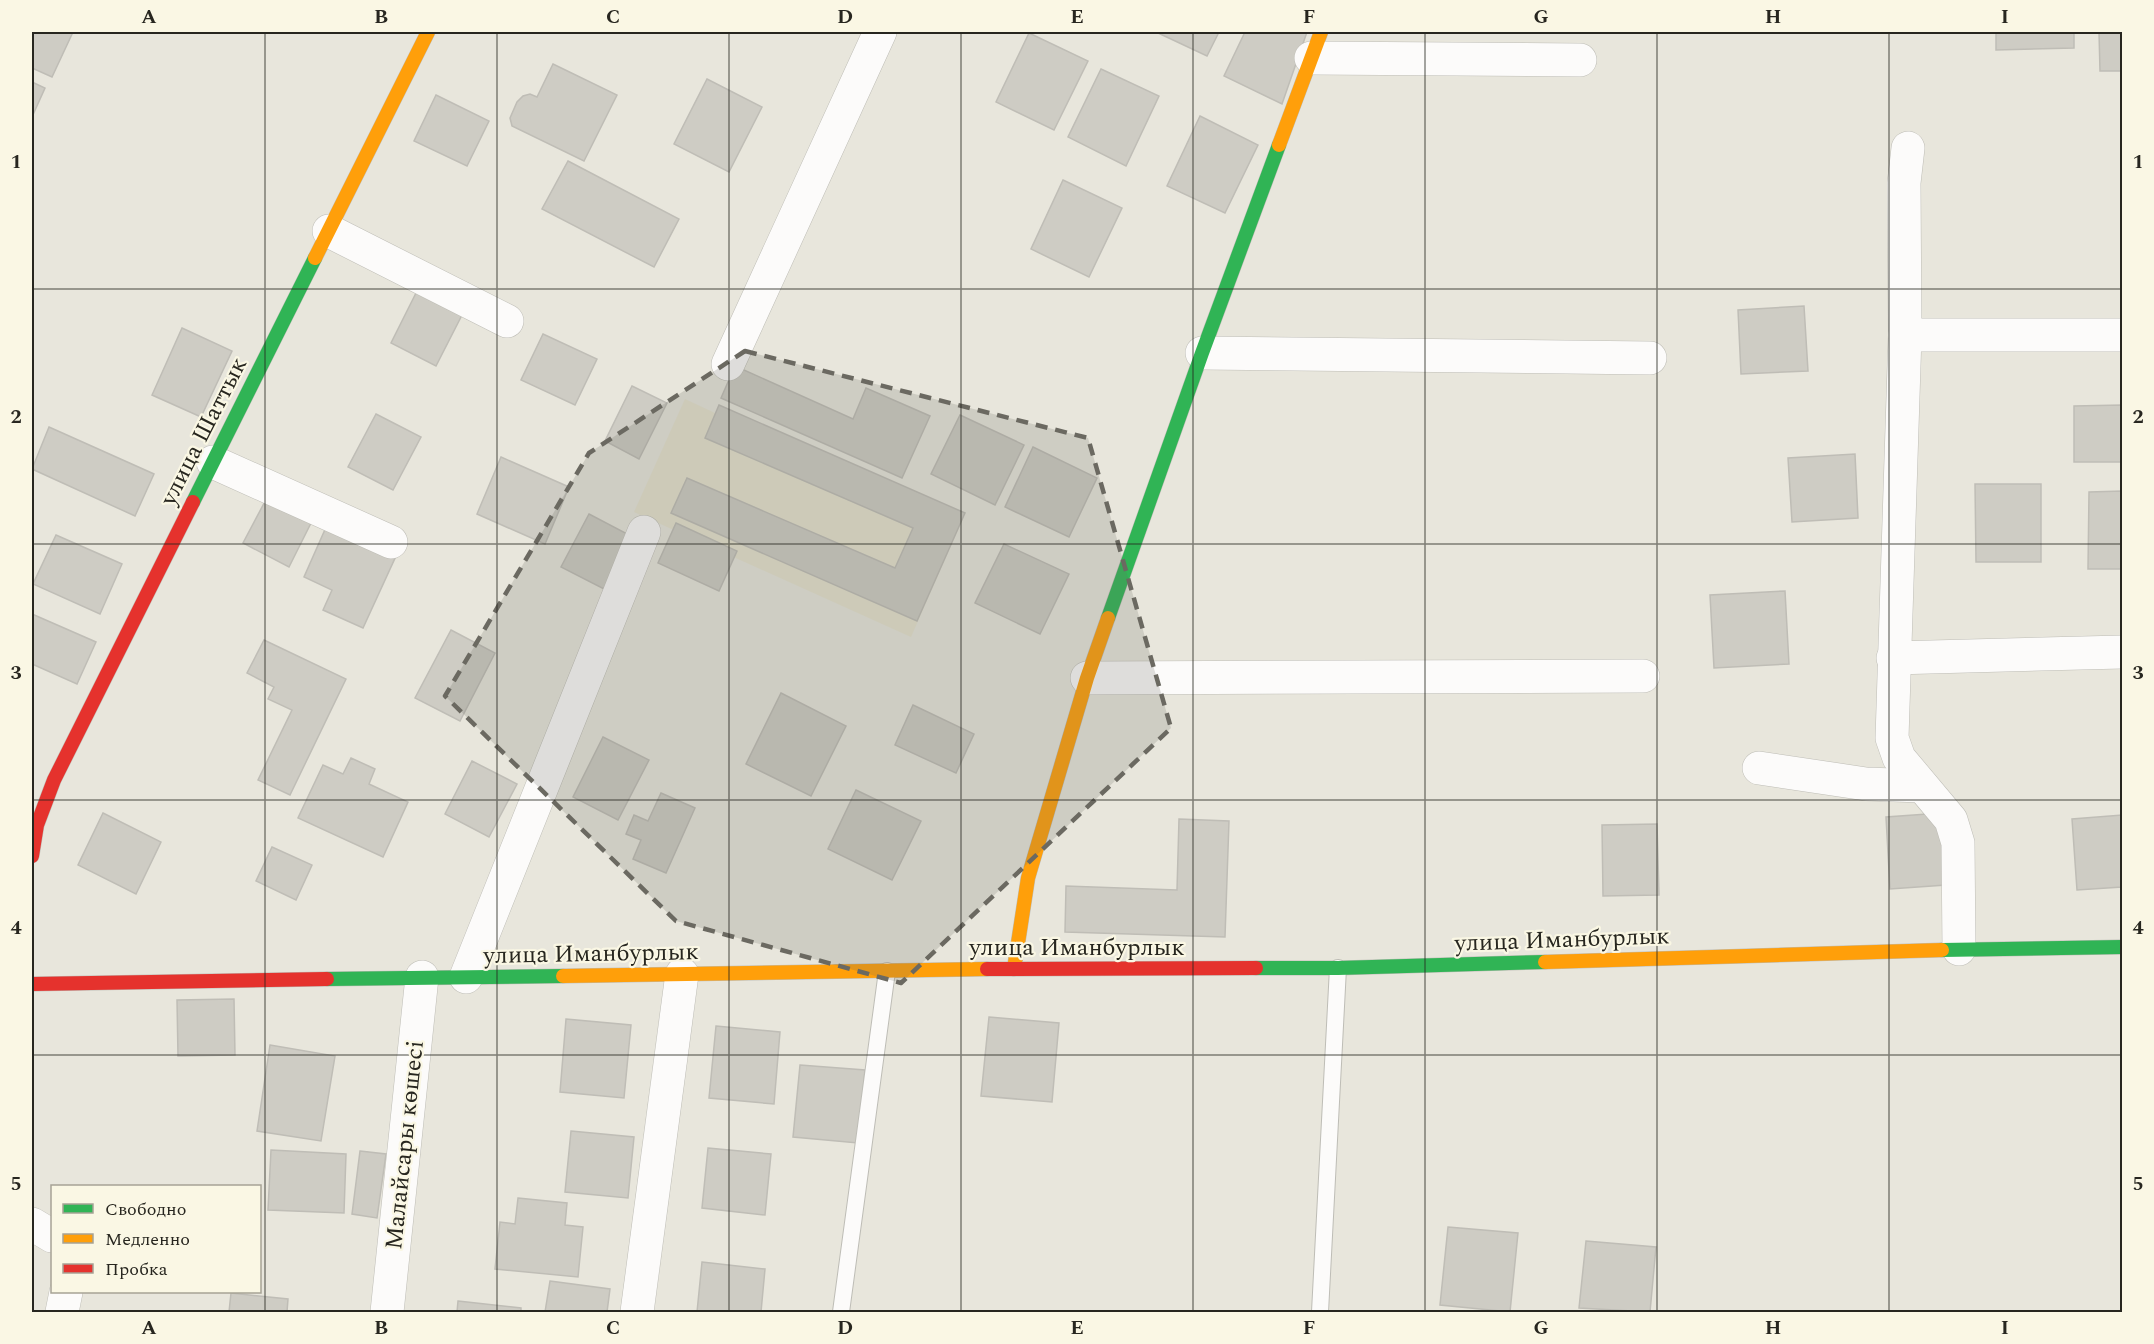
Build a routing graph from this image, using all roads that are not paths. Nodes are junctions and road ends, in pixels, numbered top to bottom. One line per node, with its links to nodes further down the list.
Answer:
1 (428, 32): 6 (street, улица Шаттык)
2 (880, 32): 12 (street)
3 (1316, 45): 4 (street); 10 (street)
4 (1580, 60)
5 (1908, 148): 8 (street)
6 (329, 231): 7 (street); 13 (street, улица Шаттык)
7 (507, 321)
8 (1905, 335): 9 (street); 17 (street)
9 (2122, 335)
10 (1202, 353): 11 (street); 19 (street)
11 (1650, 358)
12 (728, 364)
13 (213, 462): 15 (street); 22 (street, улица Шаттык)
14 (644, 532): 30 (street)
15 (391, 542)
16 (2122, 652): 17 (street)
17 (1893, 658): 21 (street)
18 (1643, 676): 19 (street)
19 (1087, 678): 26 (street)
20 (1759, 768): 21 (street)
21 (1922, 786): 24 (street)
22 (32, 856)
23 (2122, 947): 24 (street, улица Иманбурлык)
24 (1959, 949): 25 (street, улица Иманбурлык)
25 (1338, 968): 26 (street, улица Иманбурлык); 39 (lane)
26 (1014, 969): 27 (street, улица Иманбурлык)
27 (887, 971): 28 (street, улица Иманбурлык); 38 (lane)
28 (682, 974): 30 (street, улица Иманбурлык); 37 (street)
29 (422, 977): 30 (street, улица Иманбурлык); 31 (street, улица Иманбурлык); 36 (street, Малайсары көшесі)
30 (465, 977)
31 (32, 984)
32 (32, 1224): 33 (street)
33 (51, 1235)
34 (66, 1293): 35 (street)
35 (62, 1312)
36 (387, 1312)
37 (638, 1312)
38 (841, 1312)
39 (1320, 1312)

